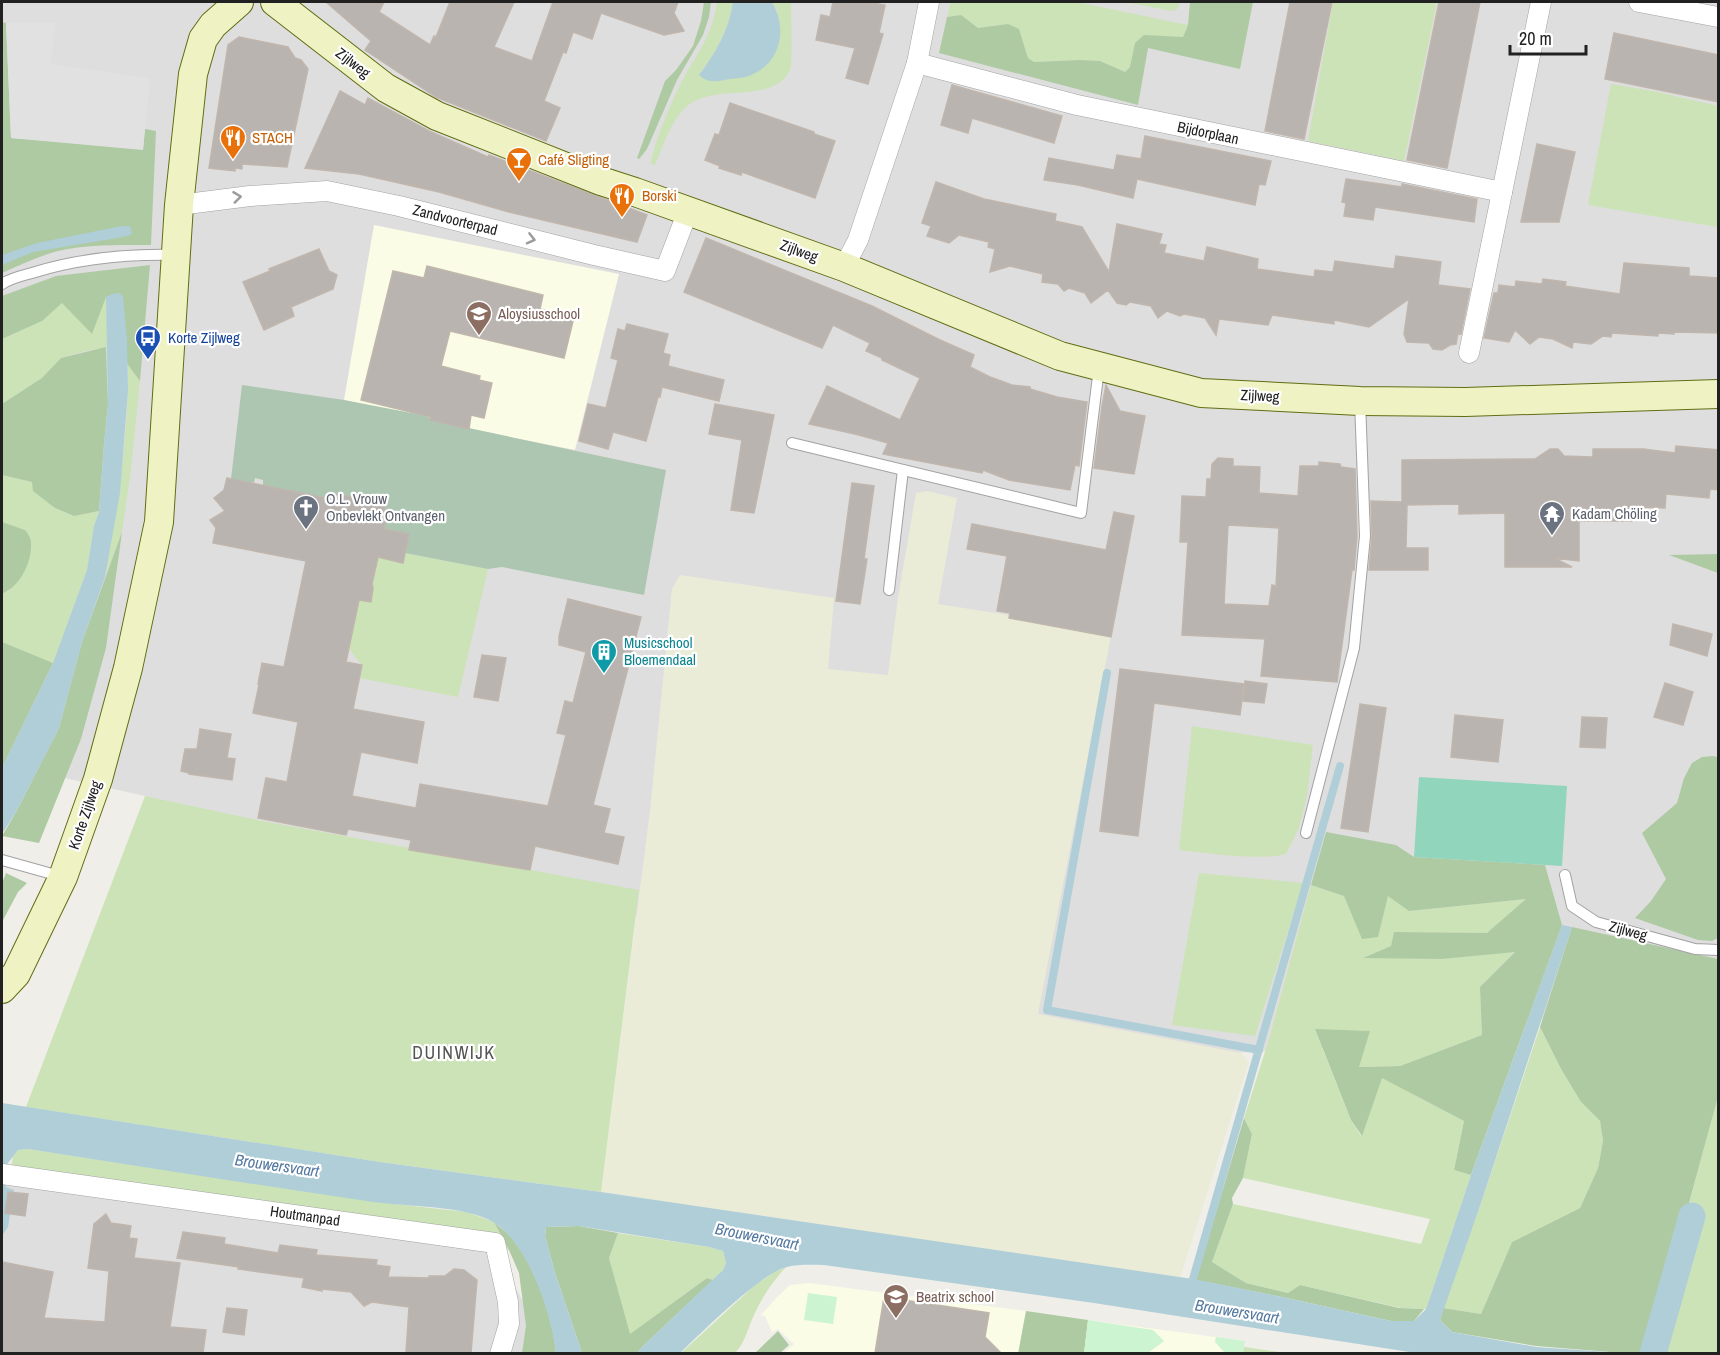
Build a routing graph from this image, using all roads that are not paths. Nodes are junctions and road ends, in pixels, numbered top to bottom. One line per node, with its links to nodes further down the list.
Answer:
1 (239, 2): 9 (main road, Korte Zijlweg)
2 (929, 2): 7 (street)
3 (1541, 2): 8 (street)
4 (1639, 2): 6 (street)
5 (290, 7): 10 (main road, Zijlweg)
6 (1715, 12)
7 (917, 63): 8 (street, Bijdorplaan); 12 (street)
8 (1502, 192): 14 (street)
9 (179, 205): 10 (street, Zandvoorterpad, one-way to 10); 11 (main road, Korte Zijlweg)
10 (688, 211): 12 (main road, Zijlweg)
11 (176, 255): 13 (lane); 24 (main road, Korte Zijlweg)
12 (844, 267): 15 (main road, Zijlweg)
13 (2, 284)
14 (1469, 353)
15 (1100, 366): 17 (main road, Zijlweg); 19 (lane)
16 (1719, 394): 17 (main road, Zijlweg)
17 (1360, 401): 21 (lane)
18 (792, 443): 19 (lane)
19 (903, 470): 20 (lane)
20 (889, 590)
21 (1306, 833)
22 (2, 860): 24 (lane)
23 (1565, 875): 25 (lane, Zijlweg)
24 (63, 877): 26 (main road, Korte Zijlweg)
25 (1719, 950)
26 (2, 989)
27 (6, 1174): 28 (street, Houtmanpad)
28 (500, 1353)

